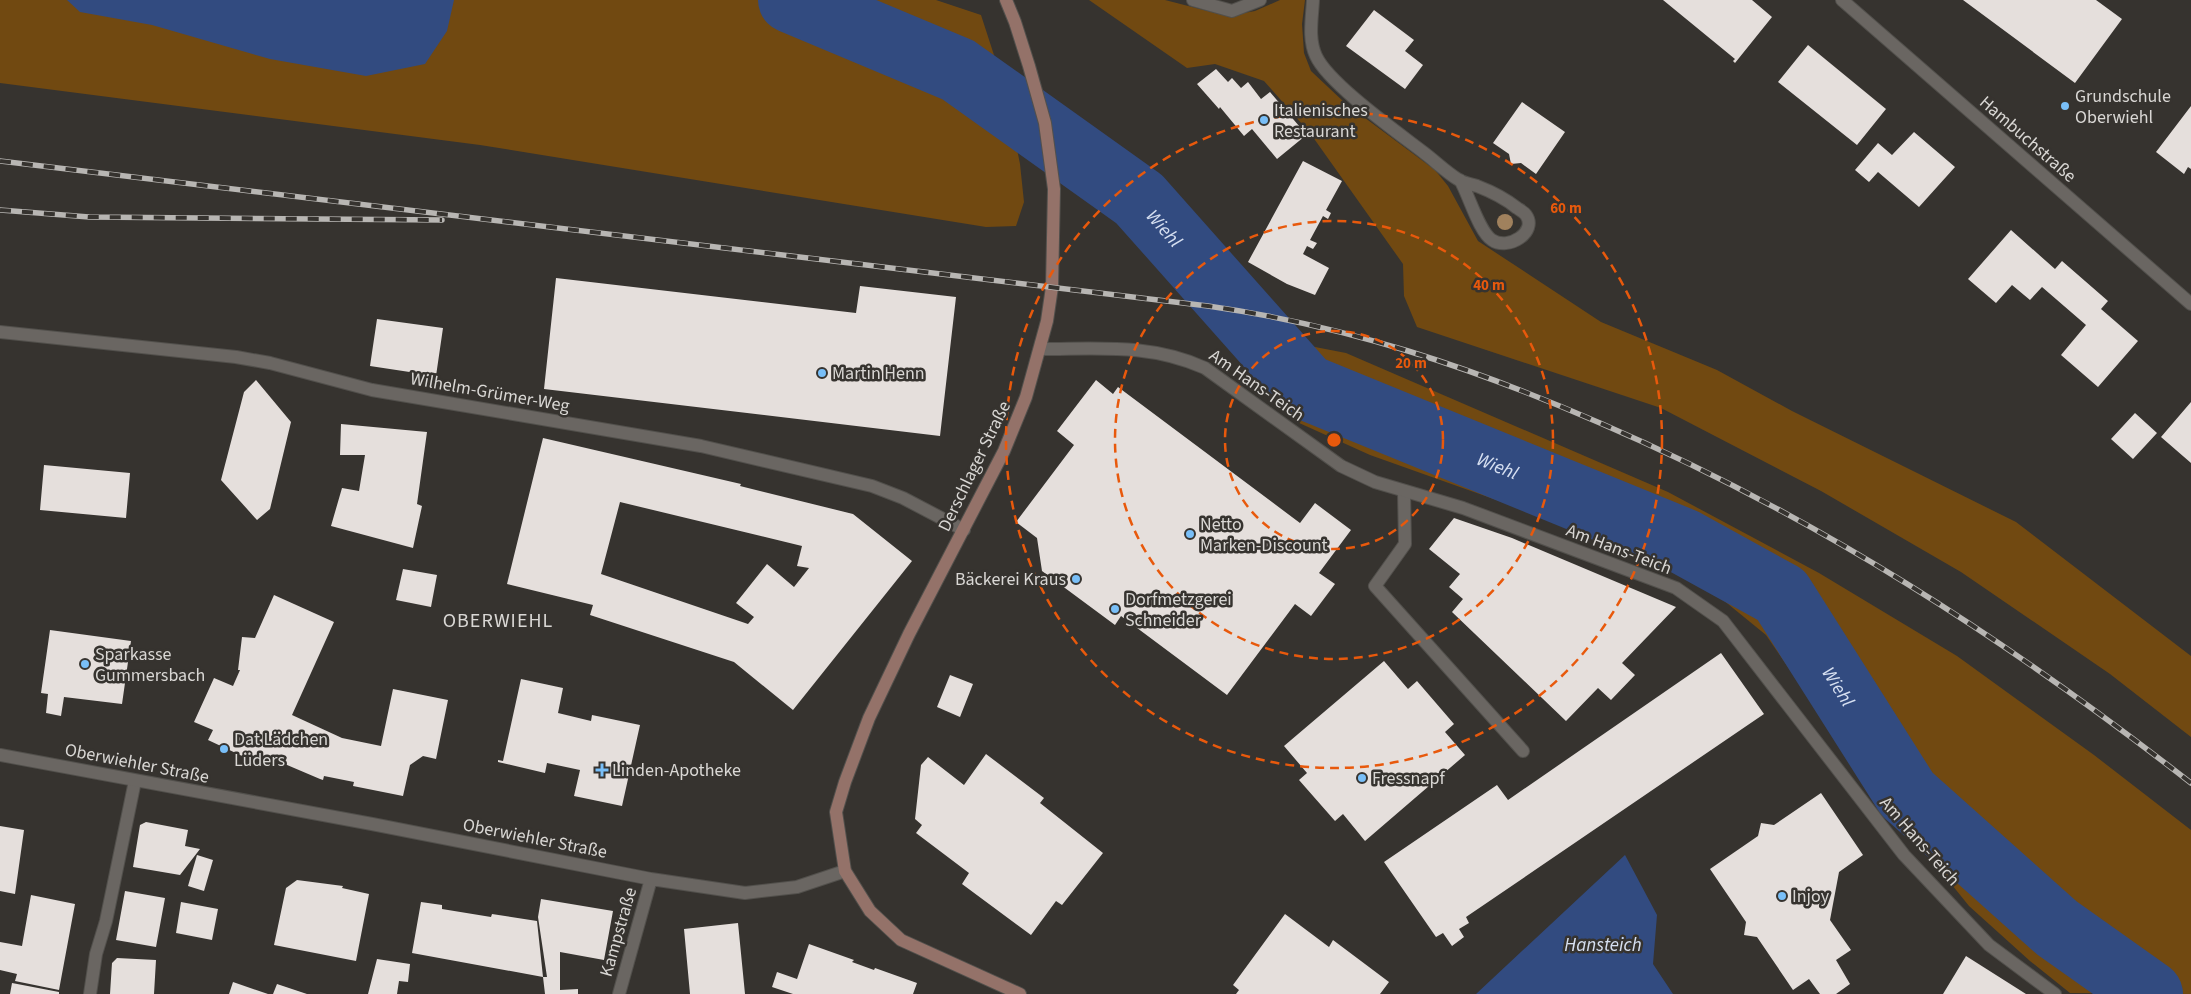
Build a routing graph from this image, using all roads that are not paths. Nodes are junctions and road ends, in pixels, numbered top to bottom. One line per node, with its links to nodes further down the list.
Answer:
1 (1006, 0): 9 (main road, Derschlager Straße)
2 (1193, 0): 3 (street)
3 (1260, 0)
4 (1313, 0): 6 (street)
5 (1842, 0): 7 (street, Hambuchstraße)
6 (1460, 180): 6 (street)
7 (2191, 304)
8 (0, 332): 11 (street, Wilhelm-Grümer-Weg)
9 (1040, 349): 10 (street, Am Hans-Teich); 11 (main road, Derschlager Straße)
10 (1404, 491): 12 (street); 20 (street, Am Hans-Teich)
11 (964, 530): 15 (main road, Derschlager Straße)
12 (1523, 751)
13 (0, 755): 14 (street, Oberwiehler Straße)
14 (135, 781): 16 (street, Oberwiehler Straße); 17 (street)
15 (845, 871): 16 (street, Oberwiehler Straße); 19 (main road)
16 (651, 879): 18 (street, Kampstraße)
17 (90, 994)
18 (619, 994)
19 (1020, 994)
20 (2055, 994)

